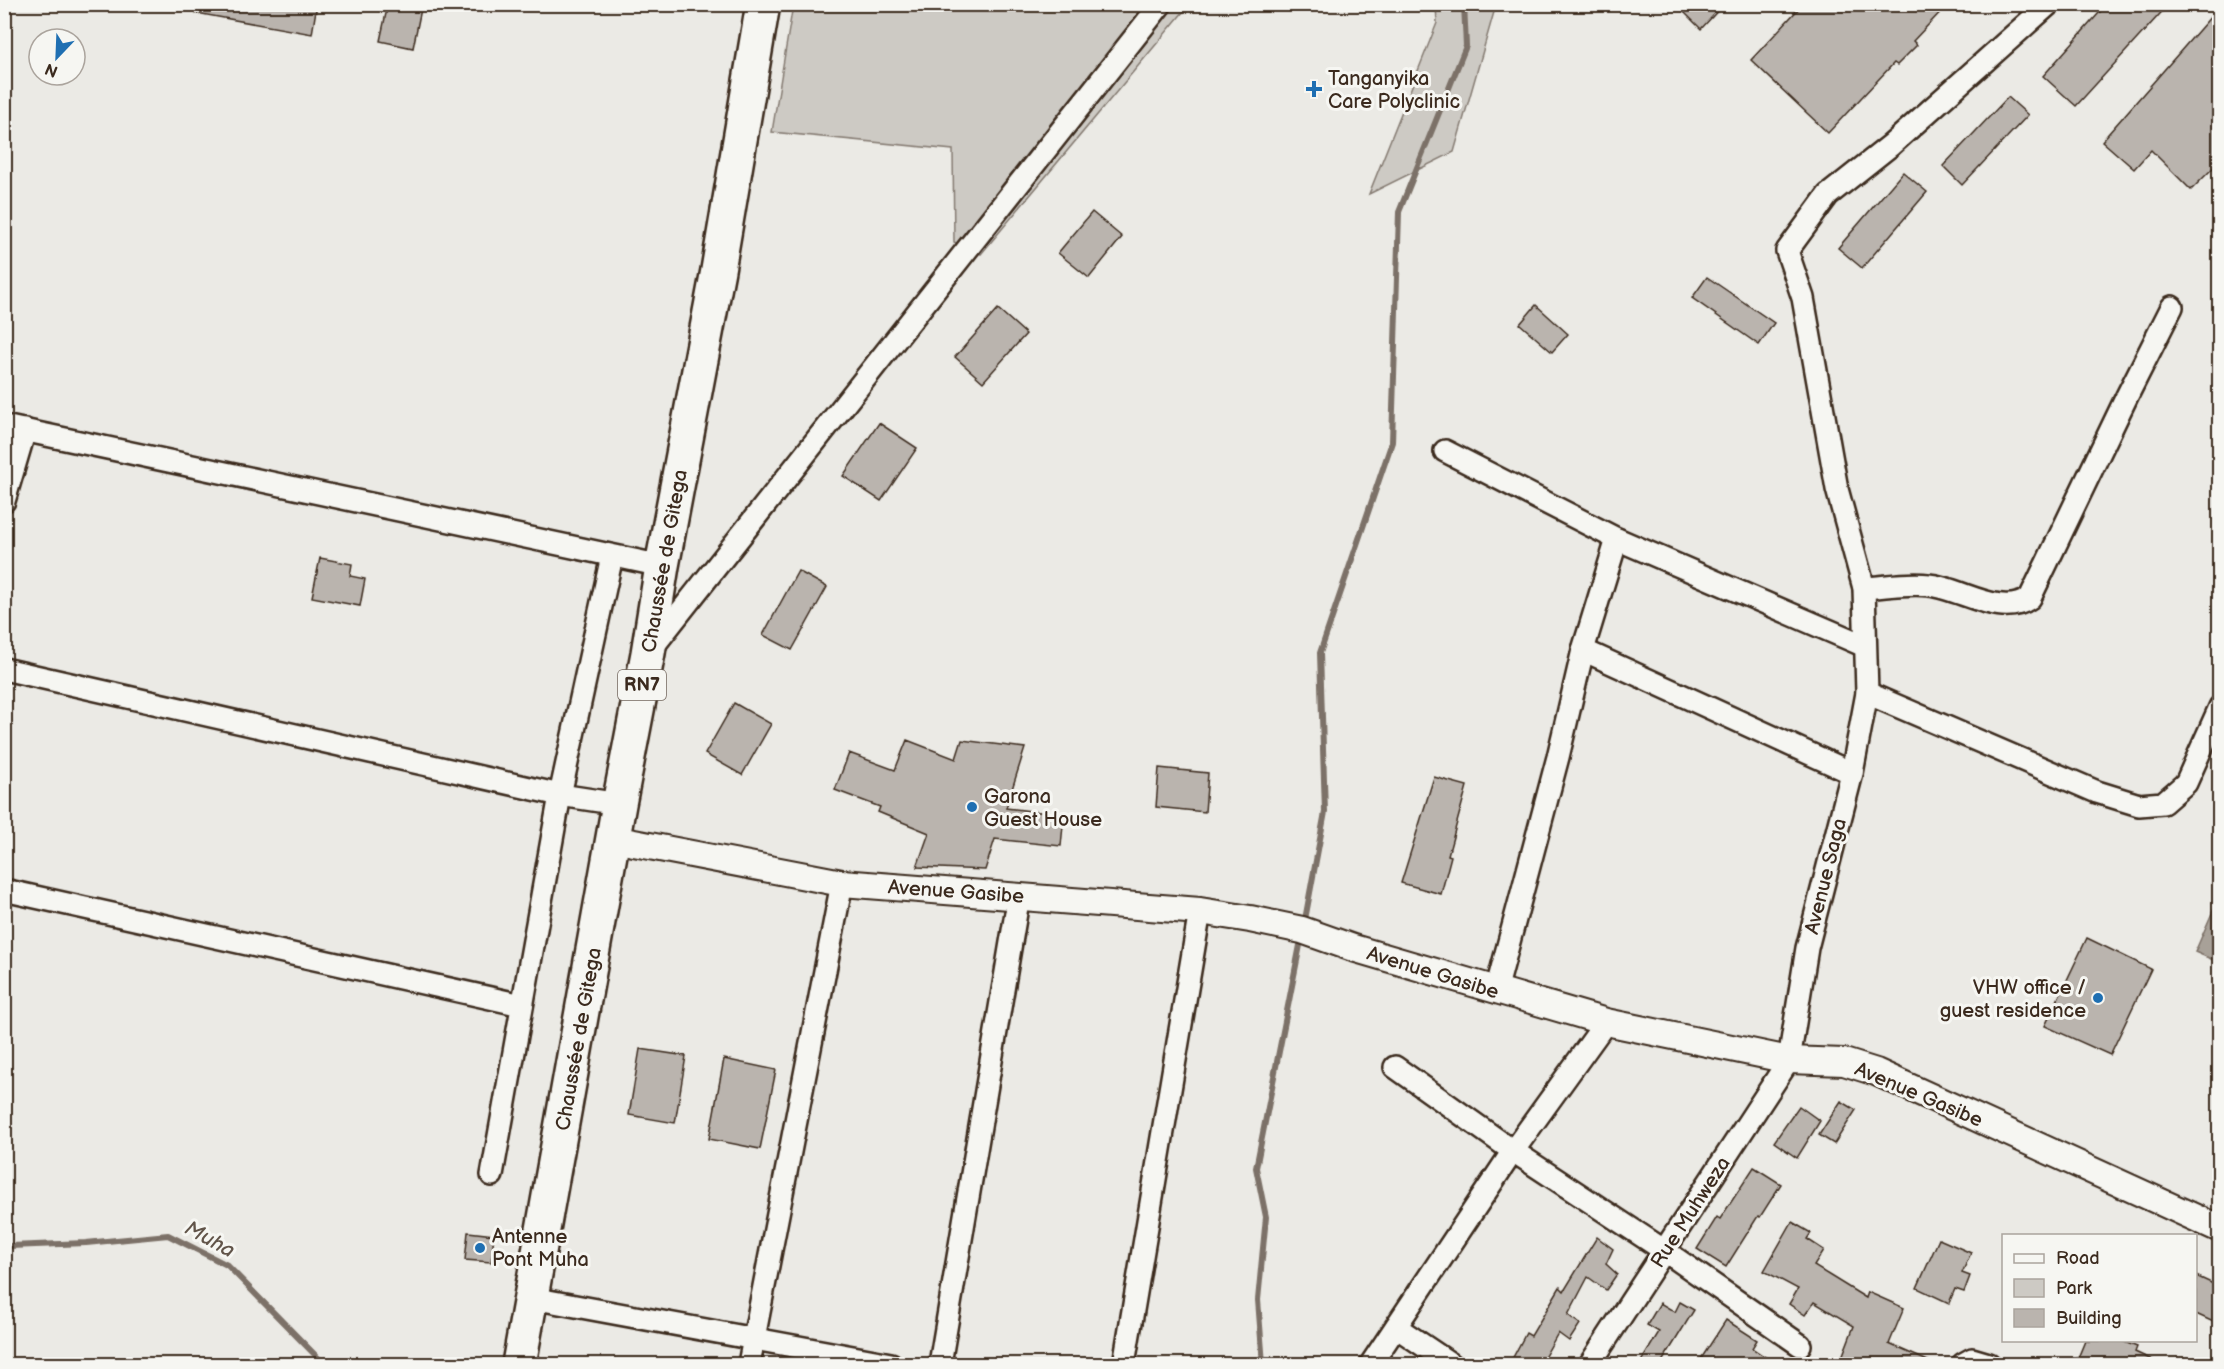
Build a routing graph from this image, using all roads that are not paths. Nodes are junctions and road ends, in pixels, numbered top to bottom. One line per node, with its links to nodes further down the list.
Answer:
1 (763, 4): 10 (main road, Chaussée de Gitega / RN7)
2 (1161, 4): 14 (street)
3 (2049, 4): 11 (street, Avenue Saga)
4 (2172, 307): 11 (street)
5 (15, 428): 7 (street); 9 (street)
6 (1445, 451): 8 (street)
7 (4, 501)
8 (1617, 539): 12 (street); 13 (street)
9 (612, 556): 10 (street); 19 (street)
10 (662, 566): 14 (main road, Chaussée de Gitega / RN7)
11 (1864, 588): 12 (street, Avenue Saga)
12 (1865, 646): 16 (street, Avenue Saga)
13 (1583, 650): 18 (street); 26 (street)
14 (648, 653): 20 (main road, Chaussée de Gitega / RN7)
15 (4, 669): 19 (street)
16 (1867, 693): 17 (street); 18 (street, Avenue Saga)
17 (2220, 707)
18 (1852, 773): 29 (street, Avenue Saga)
19 (561, 795): 20 (street); 27 (street)
20 (619, 804): 21 (main road, Chaussée de Gitega / RN7)
21 (613, 839): 22 (street, Avenue Gasibe); 35 (main road, Chaussée de Gitega / RN7)
22 (842, 883): 24 (street, Avenue Gasibe); 37 (street)
23 (4, 890): 27 (street)
24 (1019, 895): 25 (street, Avenue Gasibe); 42 (street)
25 (1200, 911): 26 (street, Avenue Gasibe); 43 (street)
26 (1496, 991): 28 (street, Avenue Gasibe)
27 (522, 1005): 32 (street)
28 (1606, 1022): 29 (street, Avenue Gasibe); 31 (street)
29 (1789, 1060): 33 (street, Avenue Gasibe); 34 (street, Rue Muhweza)
30 (1395, 1067): 31 (street)
31 (1513, 1151): 34 (street); 36 (street)
32 (492, 1175)
33 (2220, 1229)
34 (1665, 1251): 38 (street); 46 (street, Rue Muhweza)
35 (532, 1298): 37 (street); 39 (main road, Chaussée de Gitega / RN7)
36 (1396, 1327): 44 (street); 45 (street)
37 (754, 1338): 40 (street); 41 (street)
38 (1800, 1345)
39 (519, 1365)
40 (749, 1365)
41 (891, 1365)
42 (940, 1365)
43 (1124, 1365)
44 (1371, 1365)
45 (1451, 1365)
46 (1590, 1365)
47 (1963, 1365): 48 (street)
48 (1989, 1365)

